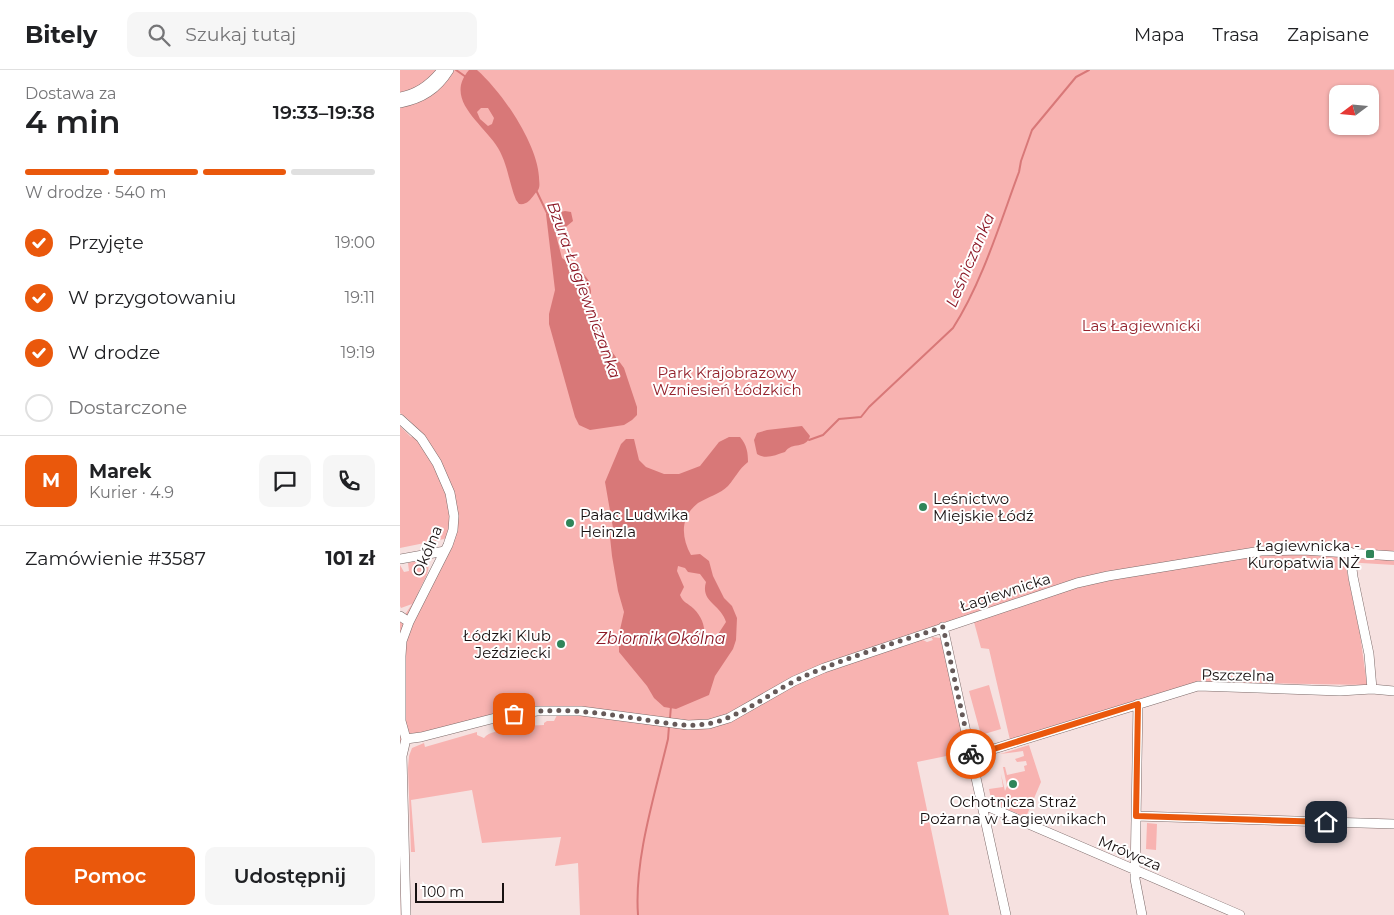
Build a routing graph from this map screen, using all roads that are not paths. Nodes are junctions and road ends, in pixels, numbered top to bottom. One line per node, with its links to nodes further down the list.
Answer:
1 (442, 70): 3 (street)
2 (450, 70): 4 (street)
3 (400, 97)
4 (400, 103)
5 (400, 420): 6 (street, Okólna)
6 (445, 551): 9 (street); 11 (street, Okólna)
7 (1350, 552): 8 (street, Łagiewnicka); 12 (street, Łagiewnicka); 14 (street)
8 (1394, 556)
9 (400, 559)
10 (400, 616): 11 (street)
11 (409, 622): 13 (street, Okólna)
12 (943, 627): 17 (street, Łagiewnicka); 18 (street)
13 (400, 668): 17 (street, Okólna)
14 (1372, 689): 15 (street, Pszczelna); 16 (street, Pszczelna)
15 (1394, 691)
16 (1138, 704): 18 (street, Pszczelna); 20 (street)
17 (406, 739): 23 (street, Okólna)
18 (971, 756): 19 (street)
19 (982, 804): 22 (street, Mrówcza); 24 (street)
20 (1136, 816): 21 (street); 22 (street)
21 (1394, 824)
22 (1135, 871): 25 (street); 26 (street, Mrówcza)
23 (406, 915)
24 (1006, 915)
25 (1142, 915)
26 (1240, 915)

